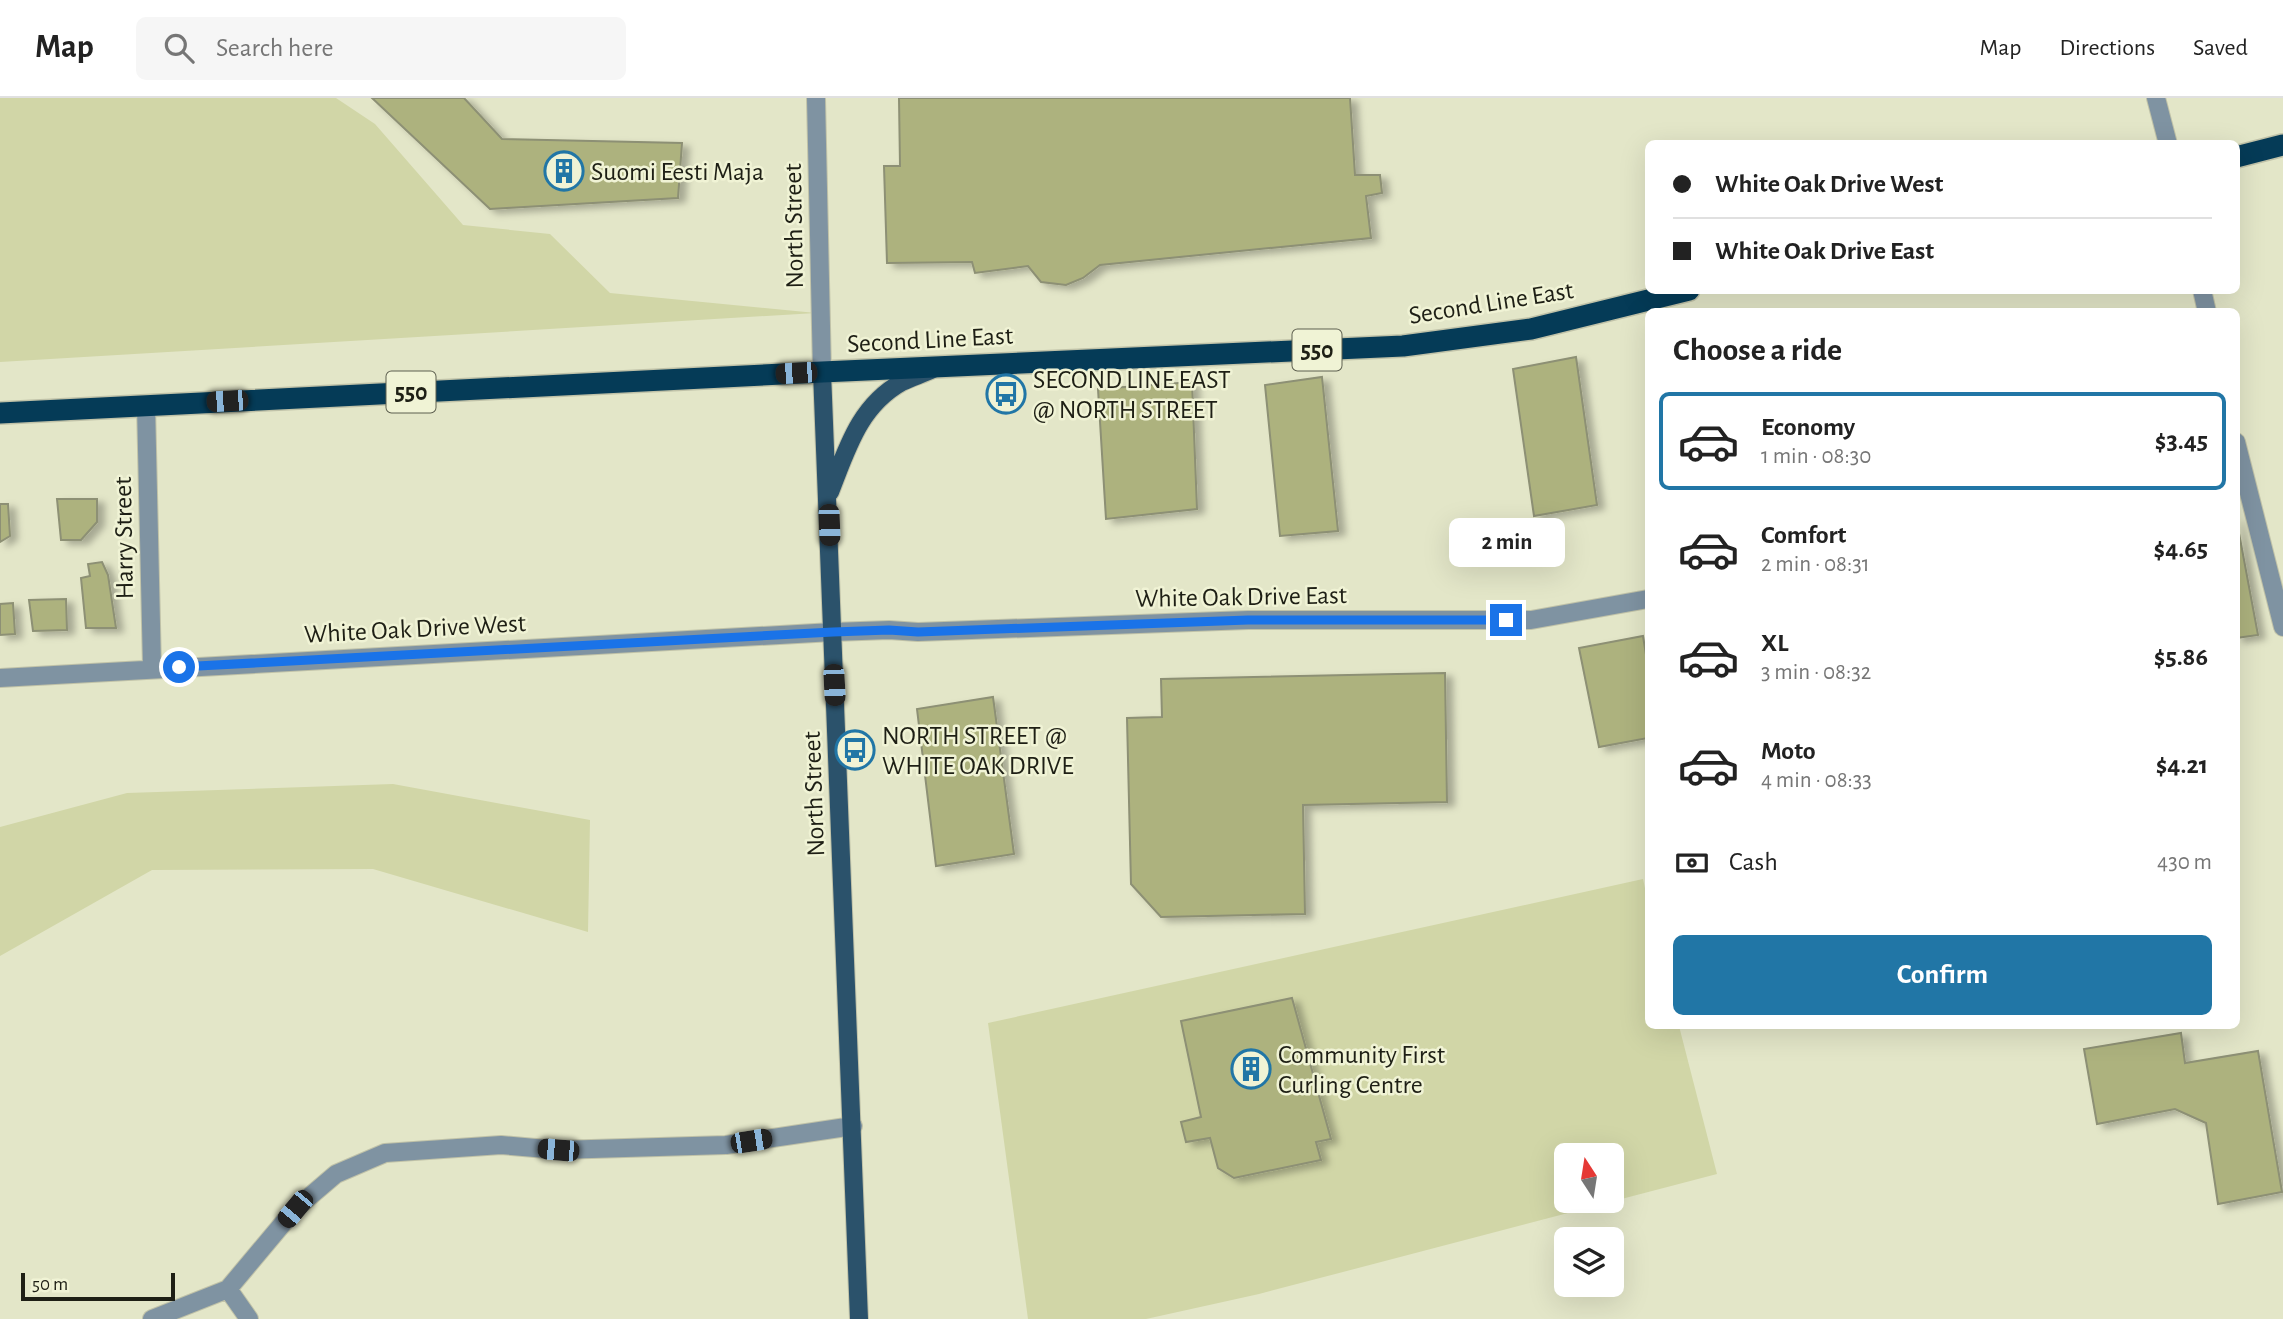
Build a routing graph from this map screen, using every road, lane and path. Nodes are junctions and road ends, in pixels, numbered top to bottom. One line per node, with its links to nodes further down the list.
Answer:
1 (816, 98): 8 (street, North Street)
2 (2156, 98): 3 (street)
3 (2167, 140)
4 (2283, 145): 5 (highway)
5 (2240, 156)
6 (1673, 294): 7 (highway, Second Line East / 550)
7 (939, 367): 8 (highway, Second Line East / 550); 12 (main road)
8 (822, 372): 9 (highway, Second Line East / 550); 12 (main road, North Street)
9 (146, 405): 10 (highway, Second Line East / 550); 16 (street, Harry Street)
10 (0, 413)
11 (2240, 460): 14 (street)
12 (828, 498): 15 (main road, North Street)
13 (1645, 600): 15 (street, White Oak Drive East)
14 (2283, 627)
15 (833, 632): 16 (street, White Oak Drive West); 18 (main road, North Street)
16 (152, 668): 17 (street, White Oak Drive West)
17 (0, 678)
18 (853, 1126): 19 (street); 22 (main road, North Street)
19 (228, 1289): 20 (street); 21 (street)
20 (152, 1319)
21 (249, 1319)
22 (859, 1319)

